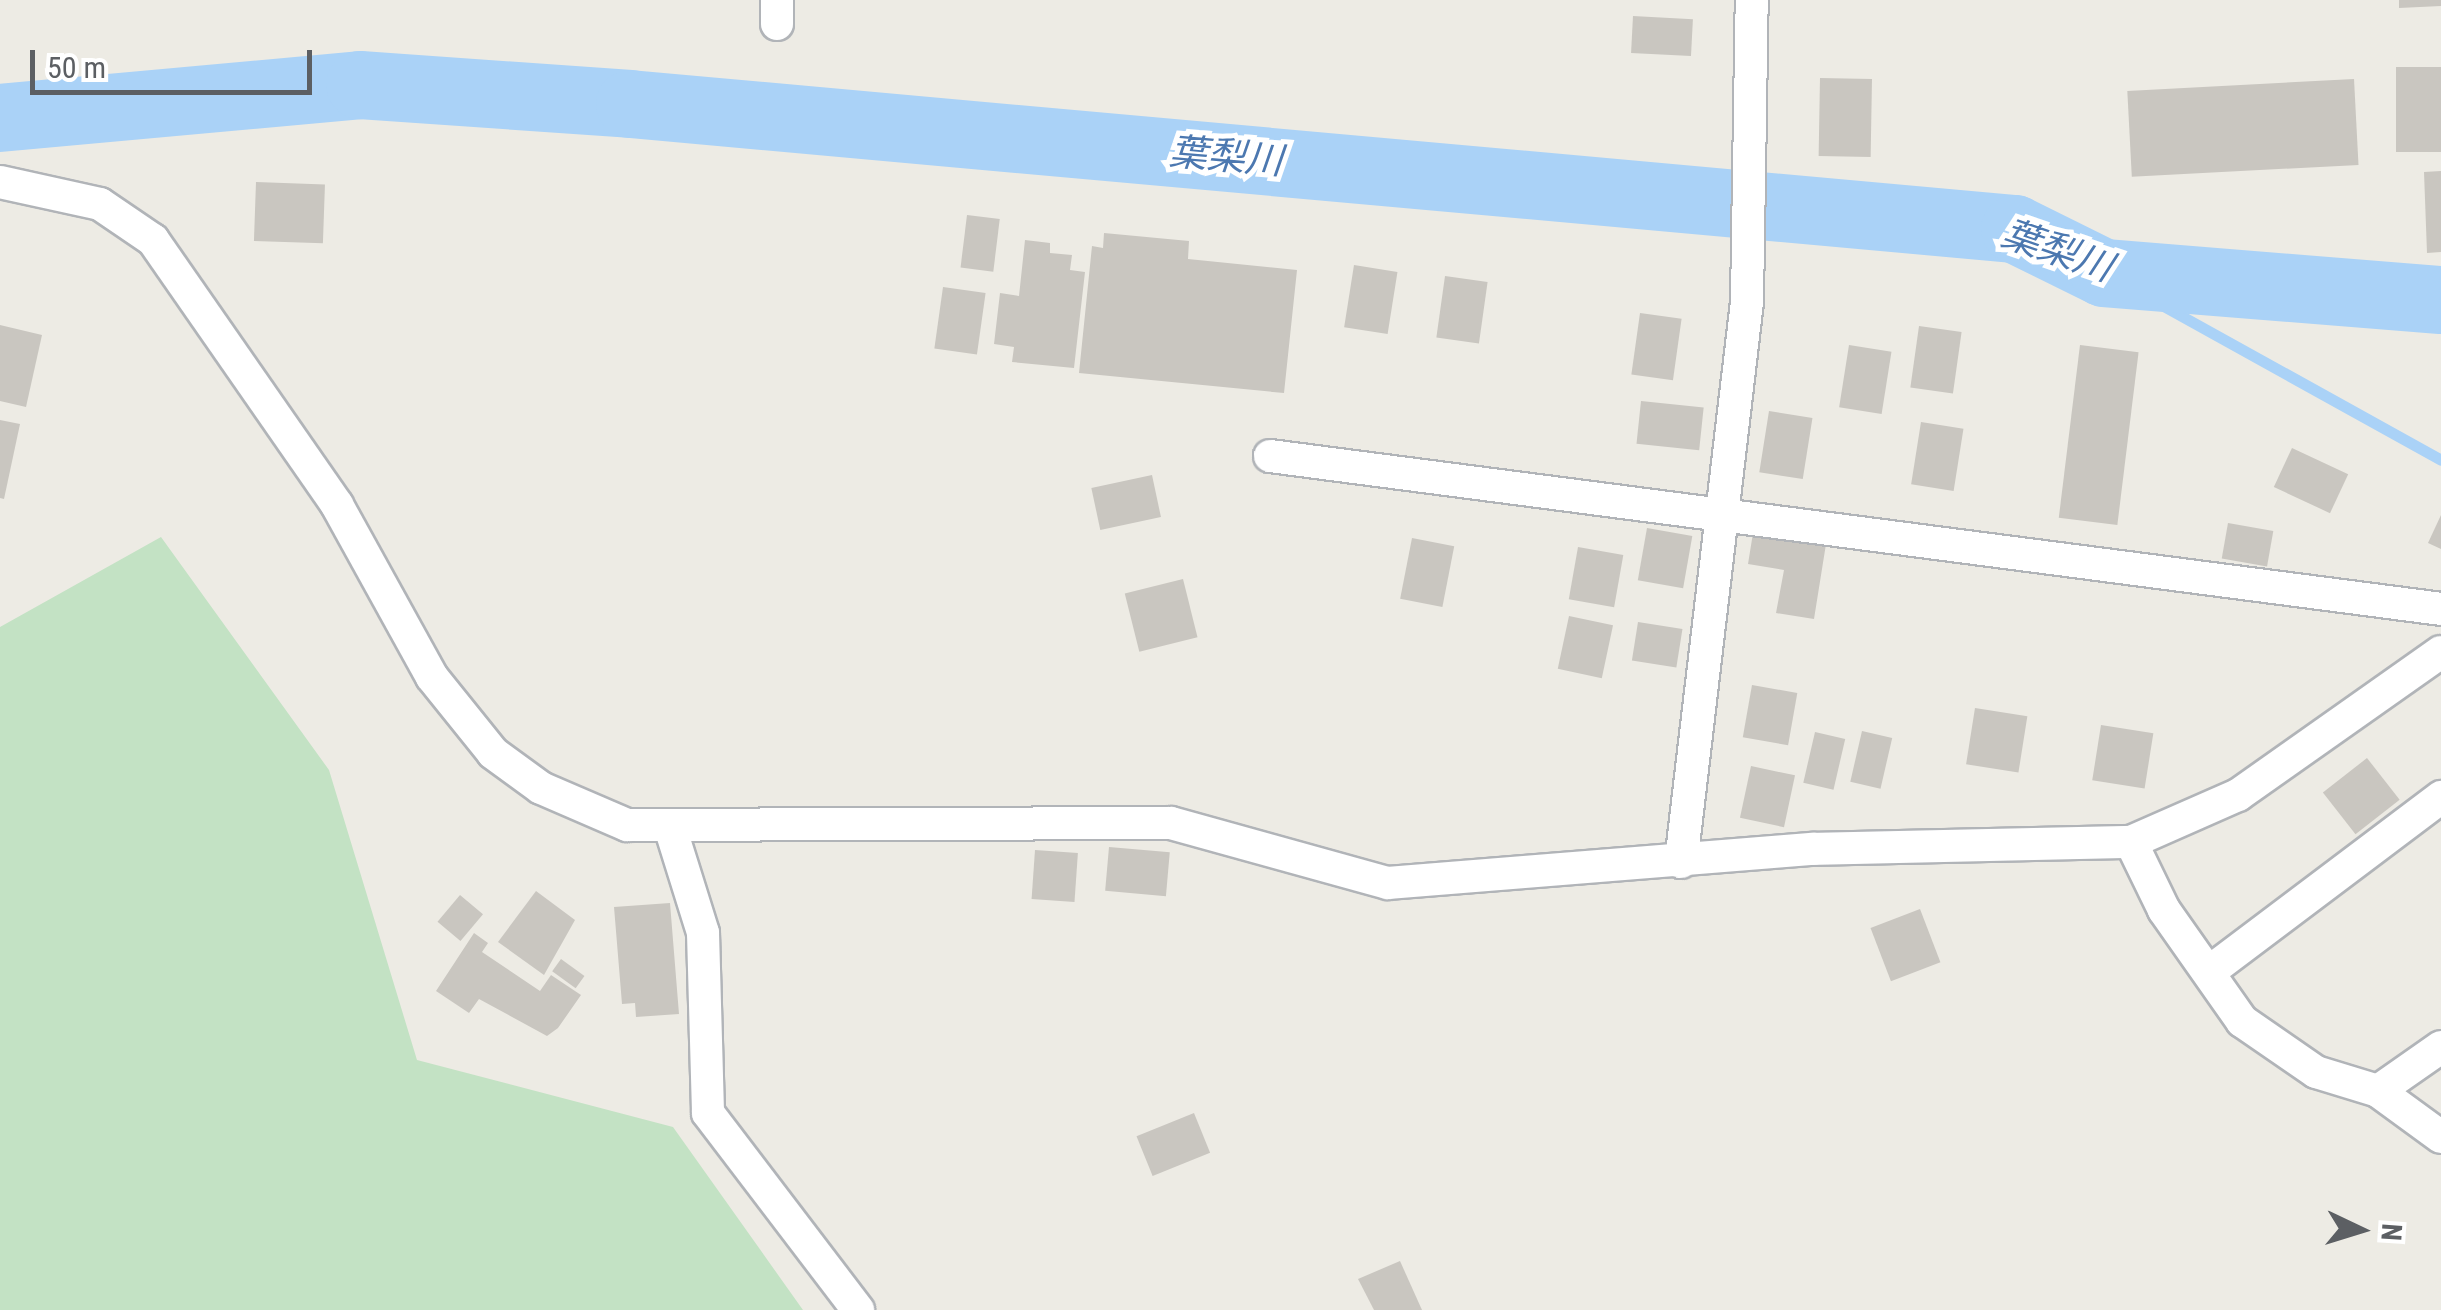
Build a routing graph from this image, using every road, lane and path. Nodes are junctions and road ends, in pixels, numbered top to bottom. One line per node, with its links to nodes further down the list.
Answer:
1 (1752, 0): 4 (street)
2 (0, 182): 8 (street)
3 (1270, 456): 4 (street)
4 (1723, 508): 5 (street); 10 (street)
5 (2441, 609)
6 (2441, 652): 9 (street)
7 (2441, 797): 11 (street)
8 (671, 830): 10 (street); 15 (street)
9 (2131, 842): 10 (street); 11 (street)
10 (1681, 862)
11 (2209, 972): 13 (street)
12 (2441, 1047): 13 (street)
13 (2378, 1092): 14 (street)
14 (2441, 1137)
15 (858, 1310)

